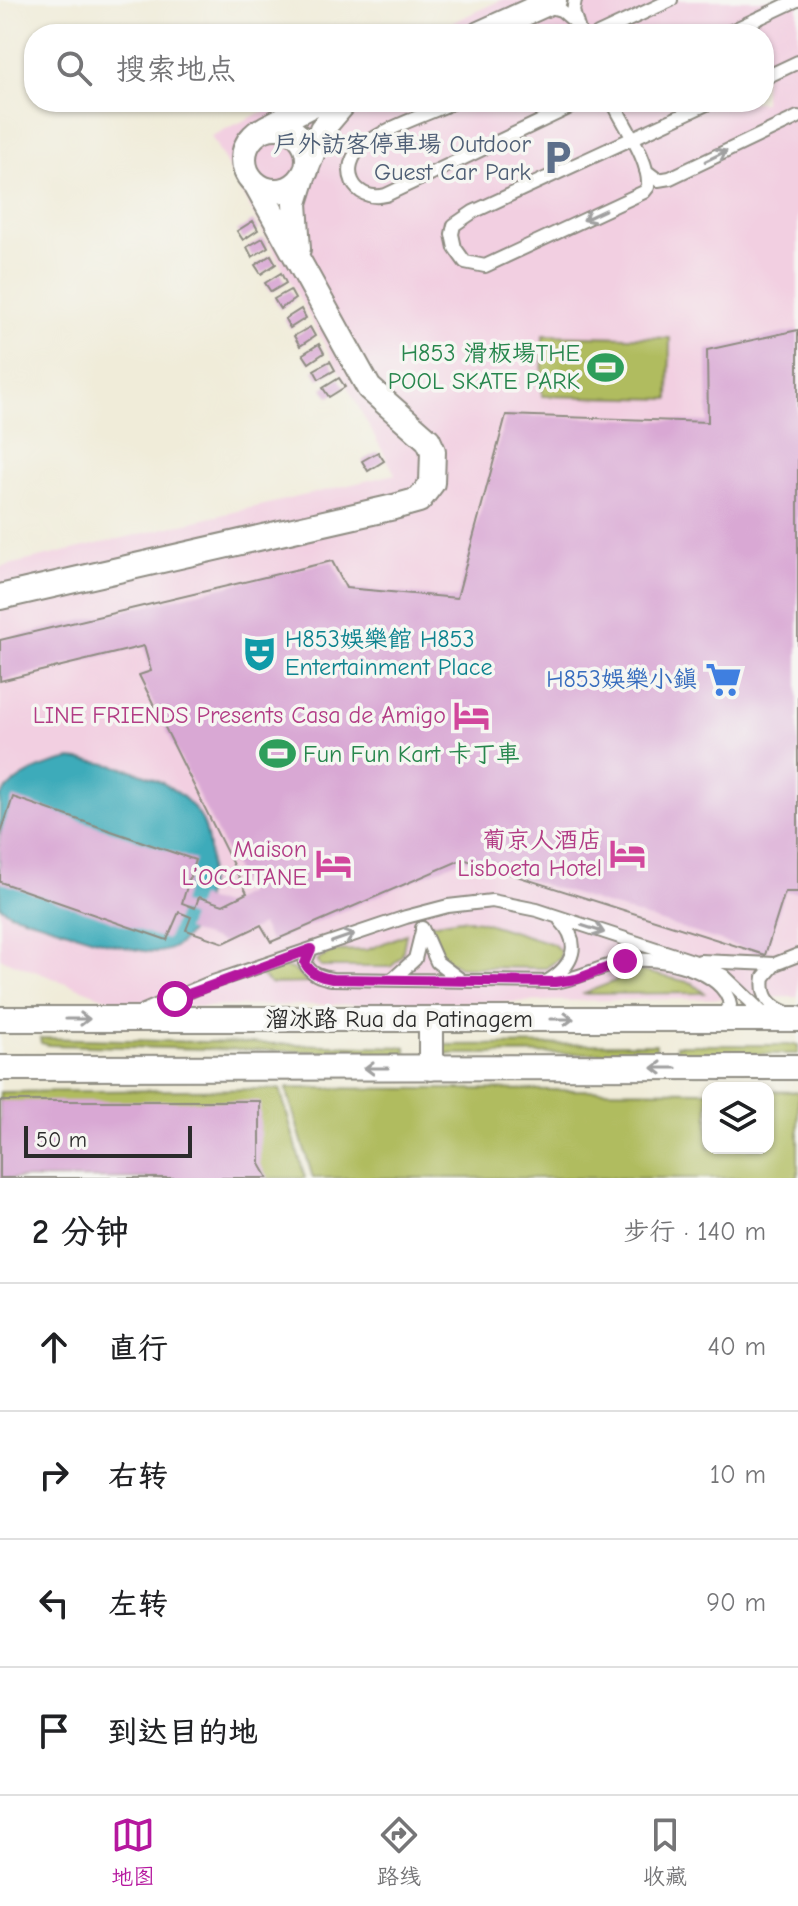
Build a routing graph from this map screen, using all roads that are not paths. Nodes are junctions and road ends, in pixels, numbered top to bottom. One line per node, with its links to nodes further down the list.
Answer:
1 (575, 0): 7 (lane)
2 (671, 0): 8 (lane)
3 (797, 0): 9 (lane)
4 (548, 3): 5 (street); 6 (lane)
5 (501, 24)
6 (574, 24)
7 (578, 24)
8 (619, 24)
9 (746, 24)
10 (798, 62): 11 (lane)
11 (774, 73)
12 (298, 112): 19 (street)
13 (336, 112): 21 (street)
14 (434, 112): 15 (lane)
15 (560, 112)
16 (618, 112): 20 (lane)
17 (689, 112): 20 (lane)
18 (798, 117): 22 (lane, one-way to 18)
19 (261, 131): 21 (street); 23 (street)
20 (630, 139): 22 (lane); 22 (lane, one-way to 20)
21 (305, 170): 23 (street); 24 (street)
22 (646, 171)
23 (256, 184): 24 (street)
24 (308, 277): 25 (street)
25 (0, 597)
26 (557, 917): 27 (lane, one-way to 26); 29 (lane, one-way to 29); 34 (lane)
27 (311, 949): 32 (lane); 37 (lane)
28 (798, 955): 30 (lane)
29 (693, 961): 30 (lane); 40 (lane)
30 (775, 964): 31 (lane); 35 (lane)
31 (798, 964)
32 (392, 980): 33 (lane); 33 (lane)
33 (464, 982): 34 (lane)
34 (546, 982): 39 (lane)
35 (798, 1018): 40 (street, 溜冰路 Rua da Patinagem)
36 (0, 1019): 37 (street, 溜冰路 Rua da Patinagem, one-way to 37)
37 (111, 1019): 38 (street, 溜冰路 Rua da Patinagem)
38 (431, 1019): 39 (street, 溜冰路 Rua da Patinagem, one-way to 39); 43 (street)
39 (717, 1019): 40 (street, 溜冰路 Rua da Patinagem)
40 (772, 1019)
41 (798, 1067): 43 (street, 溜冰路 Rua da Patinagem, one-way to 43)
42 (0, 1068): 43 (street, 溜冰路 Rua da Patinagem, one-way to 42)
43 (431, 1068)

